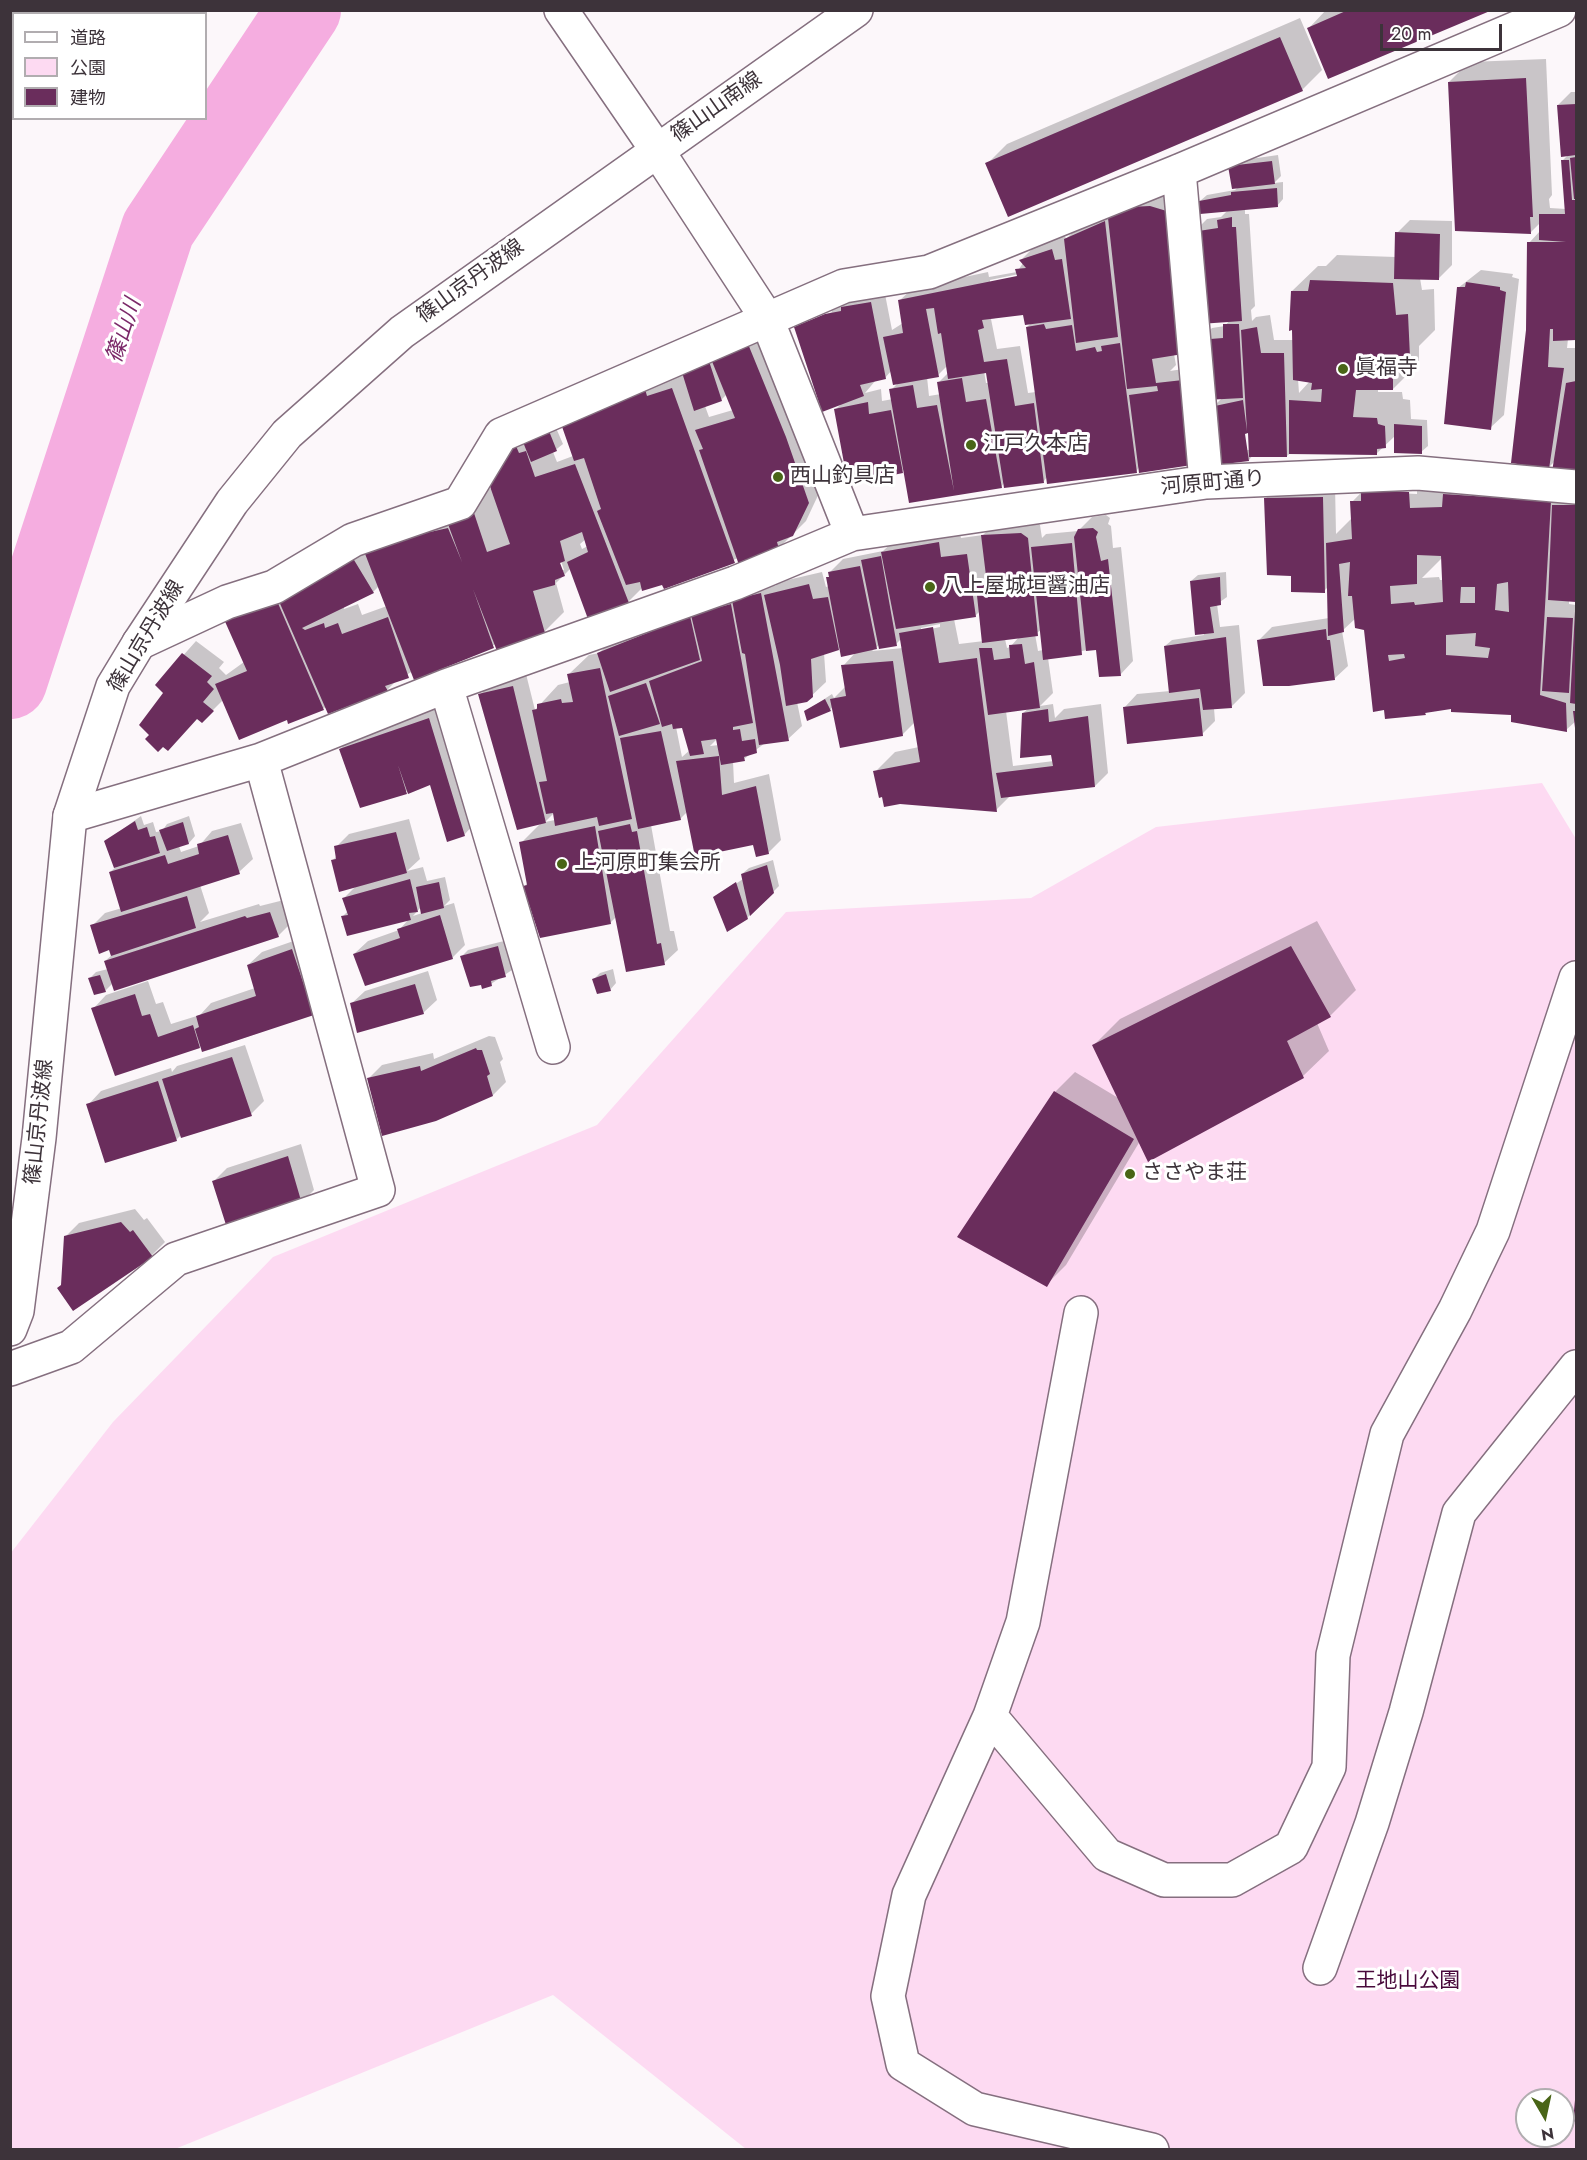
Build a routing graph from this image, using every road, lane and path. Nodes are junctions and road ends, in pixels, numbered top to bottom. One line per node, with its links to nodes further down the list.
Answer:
1 (561, 10): 4 (street, 篠山山南線)
2 (856, 10): 4 (street, 篠山山南線)
3 (1559, 10): 5 (street)
4 (657, 150): 6 (street); 10 (street, 篠山京丹波線)
5 (1179, 171): 6 (street); 7 (street)
6 (766, 317): 9 (street); 10 (street)
7 (1206, 482): 8 (street, 河原町通り); 9 (street, 河原町通り)
8 (1576, 487)
9 (852, 534): 11 (street, 河原町通り)
10 (140, 643): 13 (street, 篠山京丹波線)
11 (446, 686): 12 (street, 河原町通り); 15 (street)
12 (261, 760): 13 (street, 河原町通り); 19 (street)
13 (70, 816): 17 (street, 篠山京丹波線)
14 (1576, 978): 20 (street)
15 (553, 1047)
16 (1081, 1313): 20 (street)
17 (10, 1329)
18 (1576, 1367): 21 (street)
19 (10, 1369)
20 (990, 1716): 22 (street)
21 (1320, 1968)
22 (1152, 2150)

